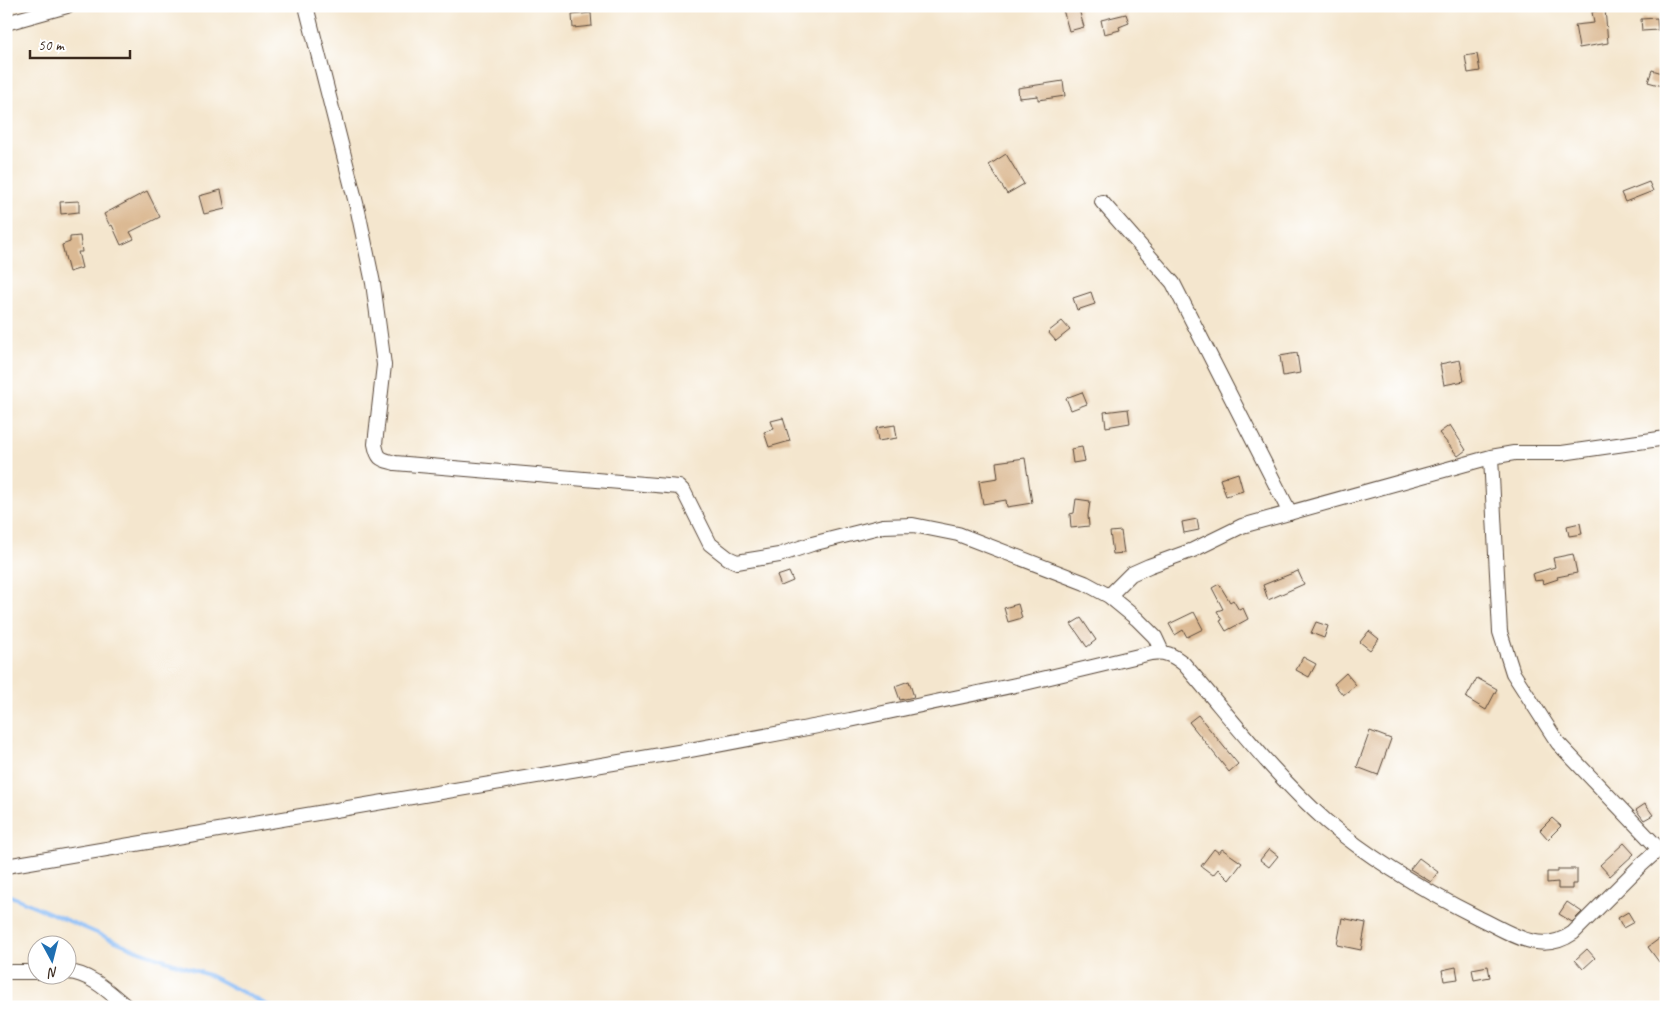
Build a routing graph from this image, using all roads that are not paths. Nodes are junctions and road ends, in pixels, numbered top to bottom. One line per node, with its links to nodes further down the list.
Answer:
1 (68, 6): 3 (street)
2 (306, 6): 8 (street)
3 (6, 23)
4 (1102, 202): 7 (street)
5 (1666, 438): 6 (street)
6 (1491, 457): 7 (street); 10 (street)
7 (1290, 513): 8 (street)
8 (1109, 596): 9 (street)
9 (1162, 652): 10 (street); 11 (street)
10 (1662, 847)
11 (6, 866)
12 (6, 972): 13 (street)
13 (28, 972)
14 (78, 974): 15 (street)
15 (127, 1007)

